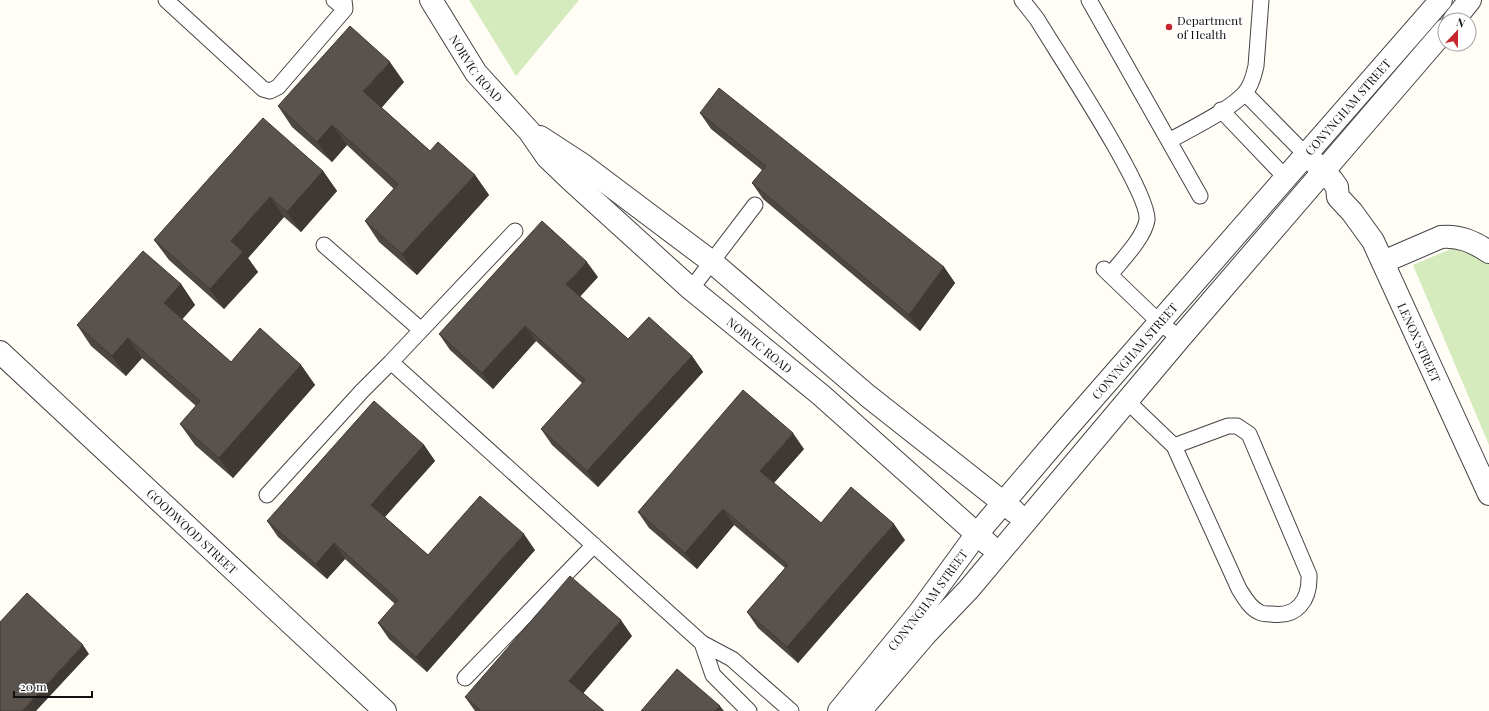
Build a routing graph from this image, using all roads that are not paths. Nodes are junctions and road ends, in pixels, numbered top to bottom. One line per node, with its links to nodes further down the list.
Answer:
1 (166, 0): 8 (lane)
2 (431, 0): 13 (street, NORVIC ROAD)
3 (1022, 0): 28 (lane)
4 (1089, 0): 14 (lane)
5 (1261, 0): 11 (lane)
6 (1441, 0): 15 (street, CONYNGHAM STREET)
7 (1470, 0): 9 (street)
8 (341, 3)
9 (1460, 12)
10 (1437, 39): 16 (street, CONYNGHAM STREET)
11 (1245, 94): 12 (lane); 15 (lane)
12 (1221, 110): 14 (lane); 17 (lane)
13 (528, 131): 25 (street, NORVIC ROAD); 27 (street, NORVIC ROAD)
14 (1169, 141): 19 (lane)
15 (1306, 155): 16 (street, LENOX STREET); 17 (street, CONYNGHAM STREET)
16 (1324, 171): 18 (street, CONYNGHAM STREET); 20 (street, LENOX STREET)
17 (1286, 178): 18 (street); 28 (street, CONYNGHAM STREET)
18 (1305, 193): 20 (street); 30 (street, CONYNGHAM STREET)
19 (1200, 196)
20 (1338, 197): 26 (street, LENOX STREET)
21 (755, 205): 25 (lane)
22 (515, 231): 29 (lane)
23 (324, 244): 29 (lane)
24 (1489, 252): 26 (street)
25 (712, 262): 27 (lane); 37 (street, NORVIC ROAD)
26 (1383, 262): 35 (street, LENOX STREET)
27 (691, 289): 39 (street, NORVIC ROAD)
28 (1160, 323): 30 (lane); 37 (street, CONYNGHAM STREET)
29 (421, 330): 32 (lane)
30 (1180, 338): 33 (street, CONYNGHAM STREET)
31 (0, 352): 44 (street, GOODWOOD STREET)
32 (391, 362): 36 (lane); 40 (lane)
33 (1127, 401): 34 (lane); 38 (street, CONYNGHAM STREET)
34 (1174, 446): 34 (lane)
35 (1489, 494)
36 (267, 495)
37 (1003, 503): 38 (street, NORVIC ROAD); 39 (street, CONYNGHAM STREET)
38 (1026, 519): 41 (street, CONYNGHAM STREET)
39 (976, 535): 41 (street, NORVIC ROAD); 47 (street, CONYNGHAM STREET)
40 (594, 545): 42 (lane); 43 (lane)
41 (998, 553): 48 (street, CONYNGHAM STREET)
42 (702, 643): 45 (lane); 46 (lane)
43 (465, 678)
44 (386, 711)
45 (749, 711)
46 (791, 711)
47 (839, 711)
48 (860, 711)

